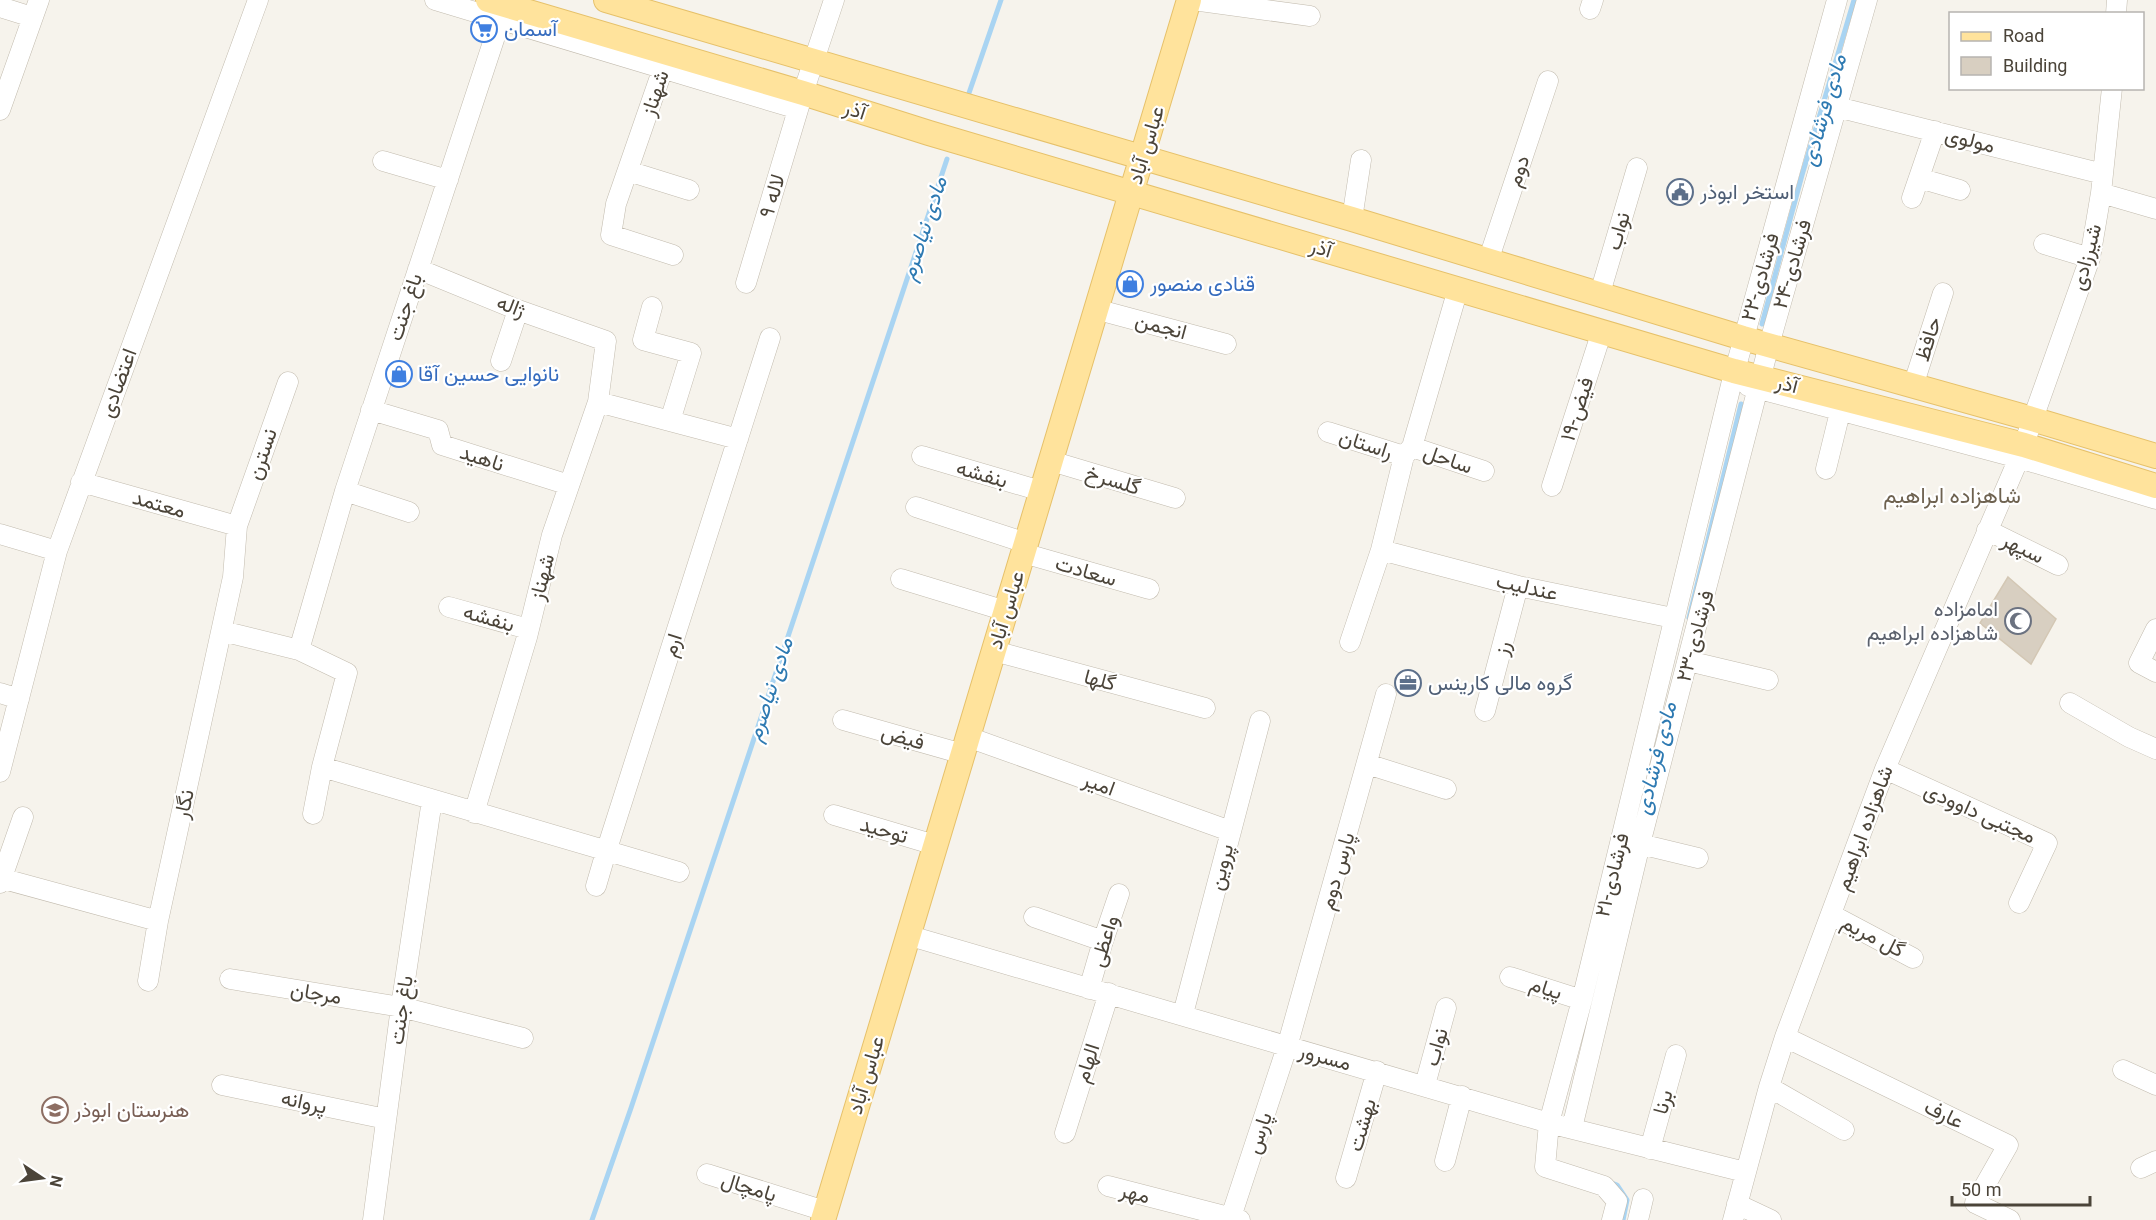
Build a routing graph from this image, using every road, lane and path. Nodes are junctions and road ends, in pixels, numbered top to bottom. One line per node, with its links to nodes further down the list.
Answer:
1 (258, 0): 74 (street, اعتضادی)
2 (435, 0): 8 (street, آذر)
3 (606, 0): 13 (main road, آذر)
4 (834, 0): 13 (street, ۹ لاله)
5 (1191, 0): 11 (street); 22 (main road, عباس آباد)
6 (1837, 0): 50 (street, ۲۲-فرشادی)
7 (1868, 0): 18 (street, ۲۴-فرشادی)
8 (500, 6): 12 (main road, آذر); 28 (street, باغ جنت)
9 (0, 7): 10 (street)
10 (35, 9): 19 (street)
11 (1310, 16)
12 (666, 60): 17 (main road, آذر); 26 (street, شهناز)
13 (813, 61): 16 (main road, آذر); 17 (street, ۹ لاله)
14 (1548, 81): 39 (street, دوم)
15 (2112, 90): 29 (street, شیرزادی)
16 (940, 99): 21 (main road); 22 (main road, آذر)
17 (800, 101): 21 (main road, آذر); 41 (street, ۹ لاله)
18 (1837, 106): 20 (street, مولوی); 53 (street, ۲۴-فرشادی)
19 (0, 110)
20 (1935, 131): 27 (street); 29 (street, مولوی)
21 (929, 133): 32 (main road, آذر)
22 (1142, 158): 32 (main road, عباس آباد); 35 (main road, آذر)
23 (1361, 160): 35 (street)
24 (383, 161): 28 (street)
25 (1637, 168): 42 (street, نواب)
26 (628, 171): 30 (street); 37 (street, شهناز)
27 (1919, 178): 31 (street); 33 (street)
28 (448, 180): 40 (street, باغ جنت)
29 (2102, 183): 34 (street, مولوی); 38 (street, شیرزادی)
30 (689, 190)
31 (1960, 190)
32 (1131, 192): 44 (main road, آذر); 46 (main road, عباس آباد)
33 (1912, 198)
34 (2156, 209)
35 (1352, 219): 39 (main road, آذر)
36 (2044, 244): 38 (street)
37 (673, 255)
38 (2090, 258): 62 (street, شیرزادی)
39 (1488, 261): 42 (main road, آذر)
40 (418, 269): 47 (street, ژاله); 60 (street, باغ جنت)
41 (746, 283)
42 (1600, 293): 50 (main road, آذر)
43 (1943, 293): 58 (street, حافظ)
44 (1457, 294): 48 (main road, آذر); 67 (street)
45 (652, 307): 63 (street)
46 (1095, 309): 52 (street, انجمن); 71 (main road, عباس آباد)
47 (518, 310): 51 (street, ژاله); 54 (street)
48 (1601, 336): 55 (main road, آذر); 76 (street, ۱۹-فیض)
49 (770, 338): 66 (street, ارم)
50 (1743, 338): 53 (main road, آذر); 55 (street, ۲۲-فرشادی)
51 (606, 341): 59 (street, شهناز)
52 (1226, 344)
53 (1769, 345): 57 (street, ۲۴-فرشادی); 58 (main road, آذر)
54 (501, 361)
55 (1733, 376): 57 (main road, آذر); 96 (street, ۲۱-فرشادی)
56 (288, 382): 84 (street, نسترن)
57 (1760, 383): 61 (street, آذر); 64 (main road, آذر); 103 (street, ۲۳-فرشادی)
58 (1913, 386): 62 (main road, آذر)
59 (598, 402): 63 (street); 75 (street, شهناز)
60 (371, 410): 75 (street, ناهید); 78 (street, باغ جنت)
61 (1840, 412): 64 (street, آذر); 72 (street)
62 (2032, 419): 68 (street, شیرزادی); 70 (main road, آذر)
63 (669, 420): 66 (street)
64 (1913, 423): 68 (main road, آذر)
65 (1328, 432): 67 (street, راستان)
66 (738, 439): 129 (street, ارم)
67 (1408, 451): 73 (street, ساحل); 88 (street)
68 (2021, 452): 77 (main road, آذر); 81 (street, آذر); 85 (street, شاهزاده ابراهیم)
69 (922, 456): 79 (street, بنفشه)
70 (2156, 456)
71 (1051, 461): 79 (main road, عباس آباد); 80 (street, گلسرخ)
72 (1826, 469)
73 (1484, 471)
74 (81, 482): 84 (street, معتمد); 89 (street, اعتضادی)
75 (569, 485): 97 (street, شهناز)
76 (1552, 486)
77 (2156, 486)
78 (345, 491): 83 (street); 101 (street, باغ جنت)
79 (1041, 491): 87 (main road, عباس آباد)
80 (1175, 498)
81 (2156, 499)
82 (916, 507): 87 (street, سعادت)
83 (409, 512)
84 (237, 526): 99 (street, نگار)
85 (1987, 530): 90 (street, سپهر); 118 (street, شاهزاده ابراهیم)
86 (0, 534): 89 (street)
87 (1025, 548): 93 (street, سعادت); 95 (main road, عباس آباد)
88 (1381, 550): 92 (street, عندلیب); 100 (street)
89 (57, 551): 108 (street, اعتضادی)
90 (2058, 565)
91 (901, 579): 95 (street)
92 (1518, 586): 96 (street, عندلیب); 111 (street, رز)
93 (1149, 589)
94 (449, 607): 97 (street, بنفشه)
95 (1006, 611): 102 (main road, عباس آباد)
96 (1674, 618): 147 (street, ۲۱-فرشادی)
97 (528, 629): 122 (street, شهناز)
98 (2156, 629): 104 (street)
99 (222, 631): 101 (street); 138 (street, نگار)
100 (1350, 642)
101 (299, 650): 117 (street)
102 (994, 651): 110 (street, گلها); 114 (main road, عباس آباد)
103 (1688, 661): 105 (street); 127 (street, ۲۳-فرشادی)
104 (2156, 672)
105 (1768, 680)
106 (0, 693): 108 (street)
107 (1386, 694): 116 (street, پارس دوم)
108 (19, 699): 119 (street, اعتضادی)
109 (2070, 703): 115 (street)
110 (1205, 708)
111 (1485, 711)
112 (843, 720): 114 (street, فیض)
113 (1260, 721): 126 (street, پروین)
114 (965, 746): 126 (street, امیر); 128 (main road, عباس آباد)
115 (2156, 749)
116 (1367, 764): 120 (street); 153 (street, پارس دوم)
117 (322, 767): 121 (street); 123 (street)
118 (1885, 770): 135 (street, مجتبی داوودی); 136 (street, شاهزاده ابراهیم)
119 (0, 772)
120 (1446, 789)
121 (432, 800): 122 (street); 148 (street, باغ جنت)
122 (474, 813): 129 (street)
123 (313, 814)
124 (834, 815): 128 (street, توحید)
125 (24, 817): 132 (street)
126 (1230, 831): 150 (street, پروین)
127 (1640, 844): 130 (street); 164 (street, ۲۳-فرشادی)
128 (935, 845): 139 (main road, عباس آباد)
129 (606, 852): 131 (street); 133 (street, ارم)
130 (1698, 858)
131 (679, 872)
132 (1, 879): 138 (street)
133 (596, 886)
134 (1119, 894): 140 (street, واعظی)
135 (2019, 903)
136 (1832, 915): 141 (street, گل مریم); 151 (street, شاهزاده ابراهیم)
137 (1034, 917): 140 (street)
138 (158, 921): 144 (street, نگار)
139 (907, 935): 145 (street, مسرور); 175 (main road, عباس آباد)
140 (1103, 940): 145 (street, واعظی)
141 (1913, 958)
142 (1510, 977): 147 (street, پیام)
143 (230, 979): 148 (street, مرجان)
144 (148, 981)
145 (1089, 988): 146 (street, مسرور)
146 (1109, 993): 150 (street, مسرور); 166 (street, الهام)
147 (1582, 1000): 163 (street, ۲۱-فرشادی)
148 (401, 1007): 152 (street, مرجان); 162 (street, باغ جنت)
149 (1446, 1008): 158 (street, نواب)
150 (1184, 1014): 153 (street, مسرور)
151 (1785, 1037): 160 (street, شاهزاده ابراهیم); 181 (street, عارف)
152 (523, 1038)
153 (1287, 1047): 156 (street, مسرور); 176 (street, پارس)
154 (1676, 1055): 167 (street, برنا)
155 (2123, 1070): 159 (street)
156 (1377, 1071): 158 (street, مسرور); 171 (street, بهشت)
157 (222, 1084): 162 (street, پروانه)
158 (1425, 1085): 161 (street, مسرور)
159 (2156, 1085)
160 (1769, 1087): 165 (street); 169 (street, شاهزاده ابراهیم)
161 (1462, 1096): 163 (street, مسرور); 168 (street)
162 (386, 1119): 177 (street, باغ جنت)
163 (1549, 1123): 164 (street, مسرور); 178 (street, ۲۱-فرشادی)
164 (1572, 1128): 167 (street, مسرور)
165 (1844, 1130)
166 (1065, 1132)
167 (1650, 1149): 169 (street, مسرور)
168 (1445, 1161)
169 (1745, 1172): 174 (street, شاهزاده ابراهیم)
170 (707, 1174): 175 (street, پامچال)
171 (1346, 1178)
172 (1108, 1186): 176 (street, مهر)
173 (1643, 1199): 179 (street)
174 (1735, 1212): 180 (street)
175 (824, 1215)
176 (1234, 1219)
177 (373, 1220)
178 (1612, 1220)
179 (1638, 1220)
180 (1771, 1220)
181 (2010, 1220)

